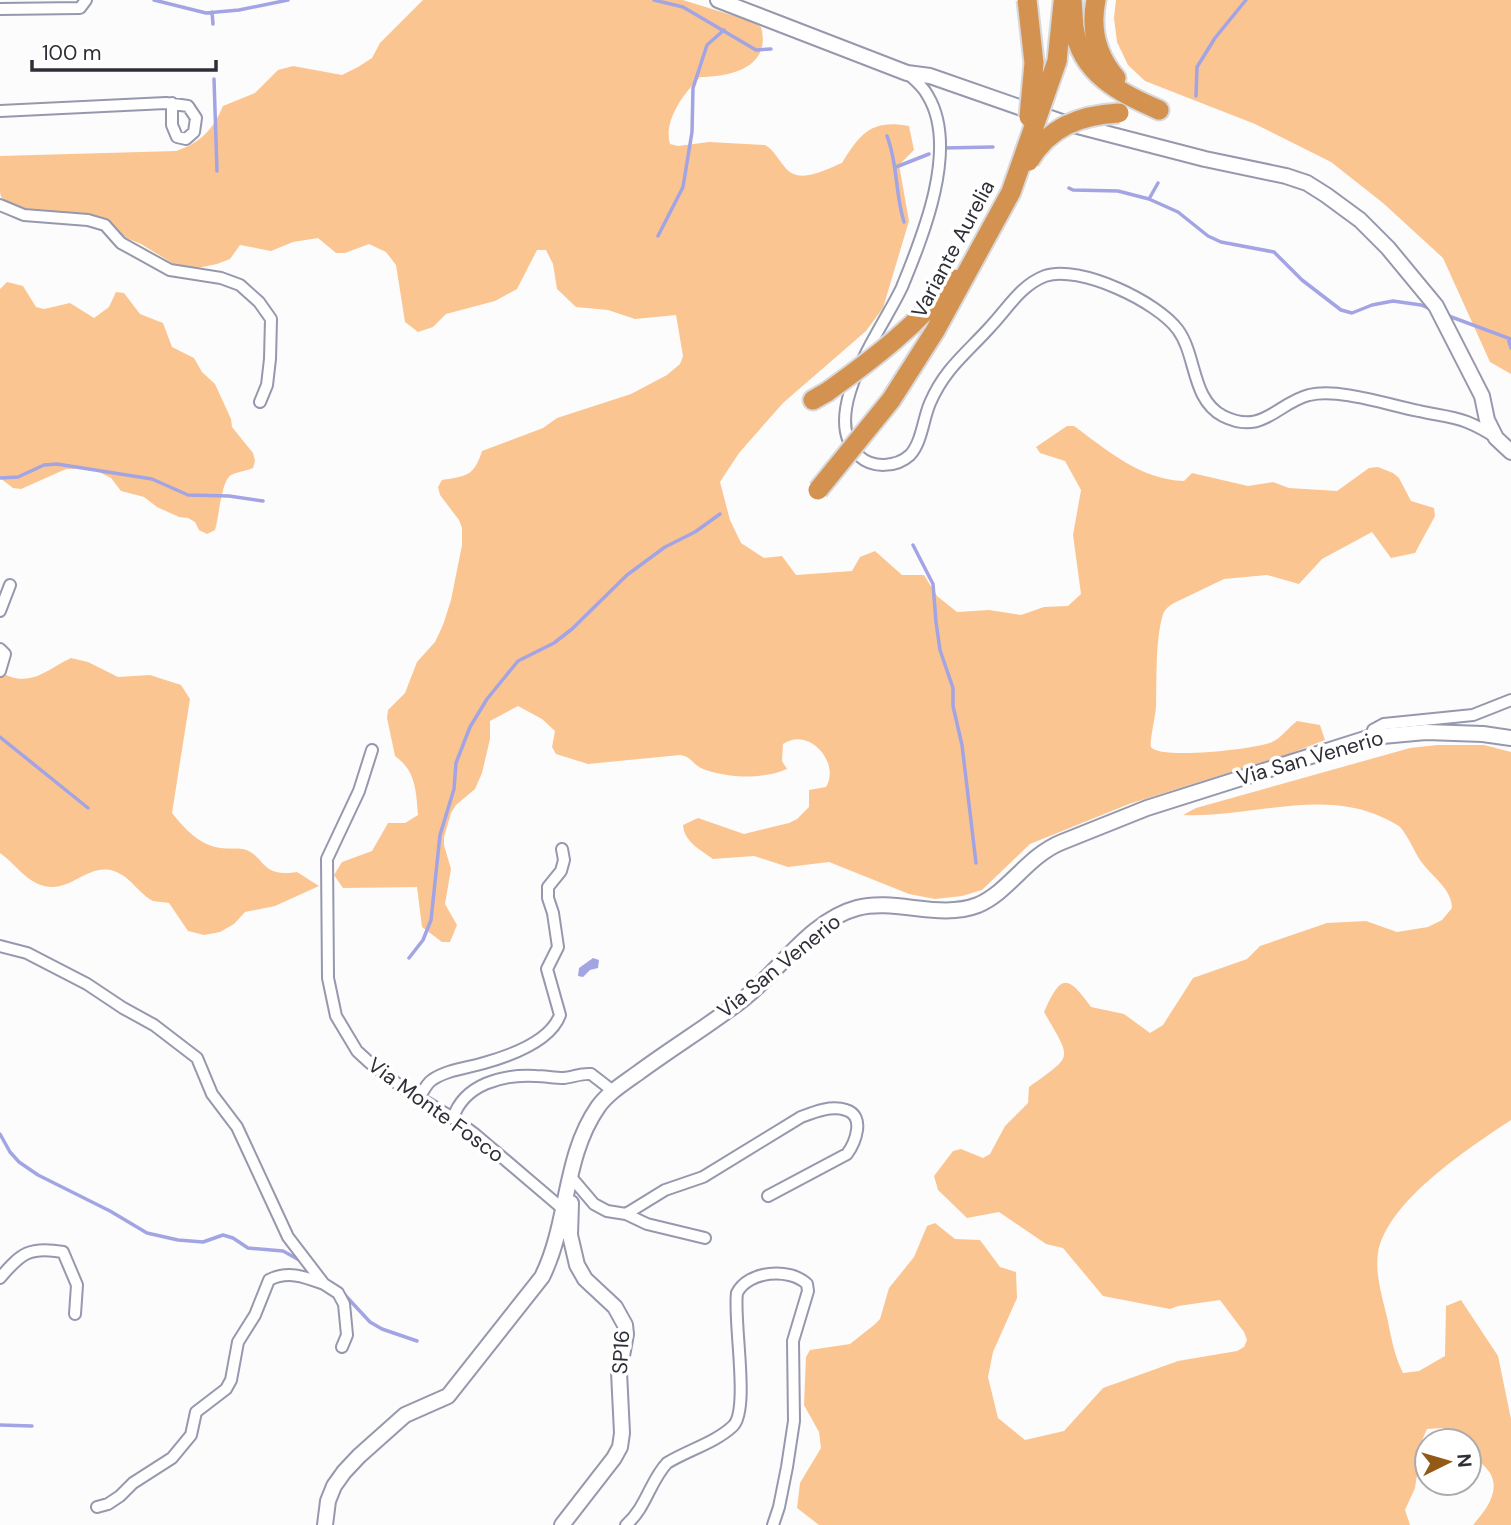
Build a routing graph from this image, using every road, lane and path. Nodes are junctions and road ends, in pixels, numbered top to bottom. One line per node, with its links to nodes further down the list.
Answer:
1 (86, 0): 7 (street)
2 (718, 0): 8 (street)
3 (1027, 0): 12 (highway, bridge)
4 (1063, 0): 12 (highway, Variante Aurelia, bridge)
5 (1072, 0): 10 (highway)
6 (1096, 0): 10 (highway)
7 (0, 9)
8 (907, 73): 17 (street, bridge); 17 (street)
9 (172, 103): 11 (street)
10 (1159, 110): 12 (highway, bridge)
11 (0, 111)
12 (1011, 192): 14 (highway, Variante Aurelia, bridge)
13 (0, 205): 16 (street)
14 (983, 243): 15 (highway, bridge); 19 (highway, Variante Aurelia, bridge)
15 (820, 396)
16 (260, 402)
17 (1496, 438): 18 (street)
18 (1511, 453)
19 (818, 490)
20 (10, 585): 21 (street)
21 (0, 611)
22 (0, 649): 23 (street)
23 (0, 671)
24 (1511, 700): 25 (street)
25 (1371, 737): 26 (street, Via San Venerio); 30 (street, Via San Venerio)
26 (1511, 738)
27 (372, 750): 31 (street, Via Monte Fosco)
28 (562, 849): 31 (street)
29 (0, 946): 39 (street)
30 (613, 1091): 32 (street); 33 (street, Via San Venerio)
31 (419, 1098): 32 (street, Via Monte Fosco)
32 (453, 1118): 35 (street, Via Monte Fosco)
33 (571, 1177): 35 (street, Via San Venerio); 36 (street); 44 (street, SP16 / SP16)
34 (768, 1196): 36 (street)
35 (564, 1210): 43 (street, Via San Venerio)
36 (626, 1214): 37 (street)
37 (705, 1238)
38 (0, 1278): 40 (street)
39 (324, 1284): 41 (street); 42 (street)
40 (75, 1314)
41 (342, 1348)
42 (97, 1507)
43 (325, 1525)
44 (562, 1525)
45 (626, 1525): 46 (street)
46 (773, 1525)

